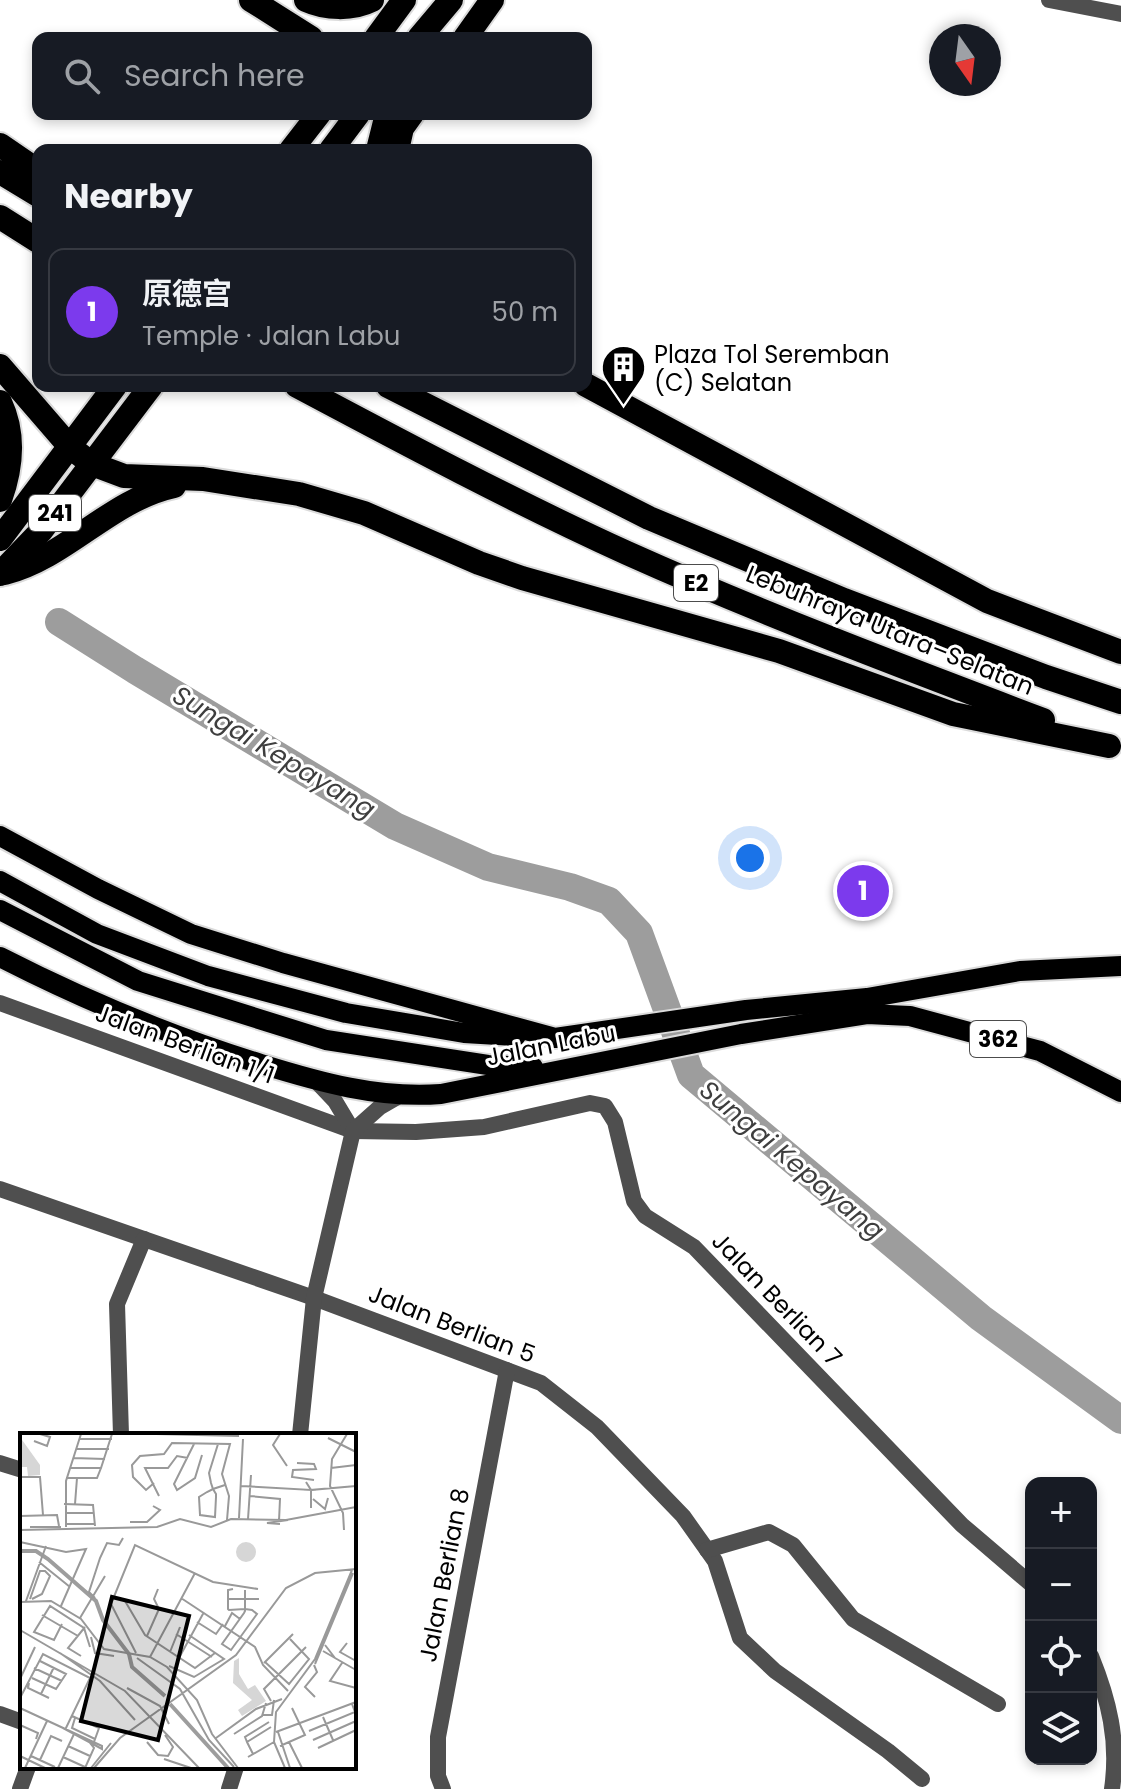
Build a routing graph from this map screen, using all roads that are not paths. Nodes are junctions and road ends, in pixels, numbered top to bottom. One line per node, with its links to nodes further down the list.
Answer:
1 (306, 0): 2 (highway)
2 (372, 0)
3 (404, 0): 12 (highway)
4 (451, 0): 13 (highway)
5 (458, 0): 14 (highway)
6 (492, 0): 15 (highway)
7 (1049, 0): 9 (street)
8 (255, 2): 10 (highway); 11 (highway)
9 (1121, 14)
10 (278, 32)
11 (302, 32)
12 (380, 32)
13 (424, 32)
14 (438, 32)
15 (469, 32)
16 (296, 120): 21 (highway)
17 (314, 120): 22 (highway)
18 (354, 120): 23 (highway)
19 (386, 120): 24 (highway)
20 (408, 120): 25 (highway)
21 (291, 144)
22 (295, 144)
23 (336, 144)
24 (380, 144)
25 (398, 144)
26 (0, 145): 27 (highway)
27 (32, 167)
28 (0, 172): 29 (highway)
29 (32, 191)
30 (0, 217): 31 (highway)
31 (32, 237)
32 (0, 366): 39 (highway)
33 (592, 388): 44 (highway)
34 (111, 392): 39 (highway, 241)
35 (146, 392): 40 (highway, 241)
36 (309, 392): 46 (highway, Lebuhraya Utara–Selatan / E2)
37 (400, 392): 45 (highway, Lebuhraya Utara–Selatan / E2)
38 (0, 402): 42 (highway)
39 (70, 447): 40 (highway); 43 (highway, 241)
40 (92, 464): 41 (highway); 43 (highway, 241)
41 (203, 479): 43 (highway); 46 (highway)
42 (0, 500)
43 (5, 563)
44 (1121, 652)
45 (1121, 702)
46 (1115, 748)
47 (0, 836): 53 (main road, Jalan Labu)
48 (0, 881): 53 (main road)
49 (0, 910): 54 (main road)
50 (0, 957): 55 (main road, Jalan Labu / 362)
51 (1121, 966): 53 (main road, Jalan Labu)
52 (0, 1003): 58 (street, Jalan Berlian 1/1)
53 (555, 1038)
54 (569, 1068): 56 (main road, Jalan Labu / 362); 57 (main road, Jalan Labu / 362)
55 (317, 1082): 57 (main road, Jalan Labu / 362); 58 (street)
56 (1121, 1092)
57 (399, 1096): 58 (street)
58 (353, 1131): 61 (street); 68 (street, Jalan Berlian 7)
59 (0, 1189): 60 (street, Jalan Berlian 5)
60 (144, 1239): 61 (street, Jalan Berlian 5); 63 (street)
61 (314, 1298): 62 (street, Jalan Berlian 5); 64 (street)
62 (507, 1370): 67 (street, Jalan Berlian 5); 78 (street, Jalan Berlian 8)
63 (121, 1433)
64 (300, 1433)
65 (0, 1463): 66 (street)
66 (20, 1469)
67 (707, 1550): 70 (street); 75 (street, Jalan Berlian 5)
68 (1025, 1579)
69 (1097, 1671): 79 (street)
70 (998, 1704)
71 (0, 1714): 72 (street)
72 (20, 1721)
73 (27, 1769): 76 (street)
74 (235, 1769): 77 (street)
75 (922, 1779)
76 (20, 1789)
77 (229, 1789)
78 (443, 1789)
79 (1112, 1789)

